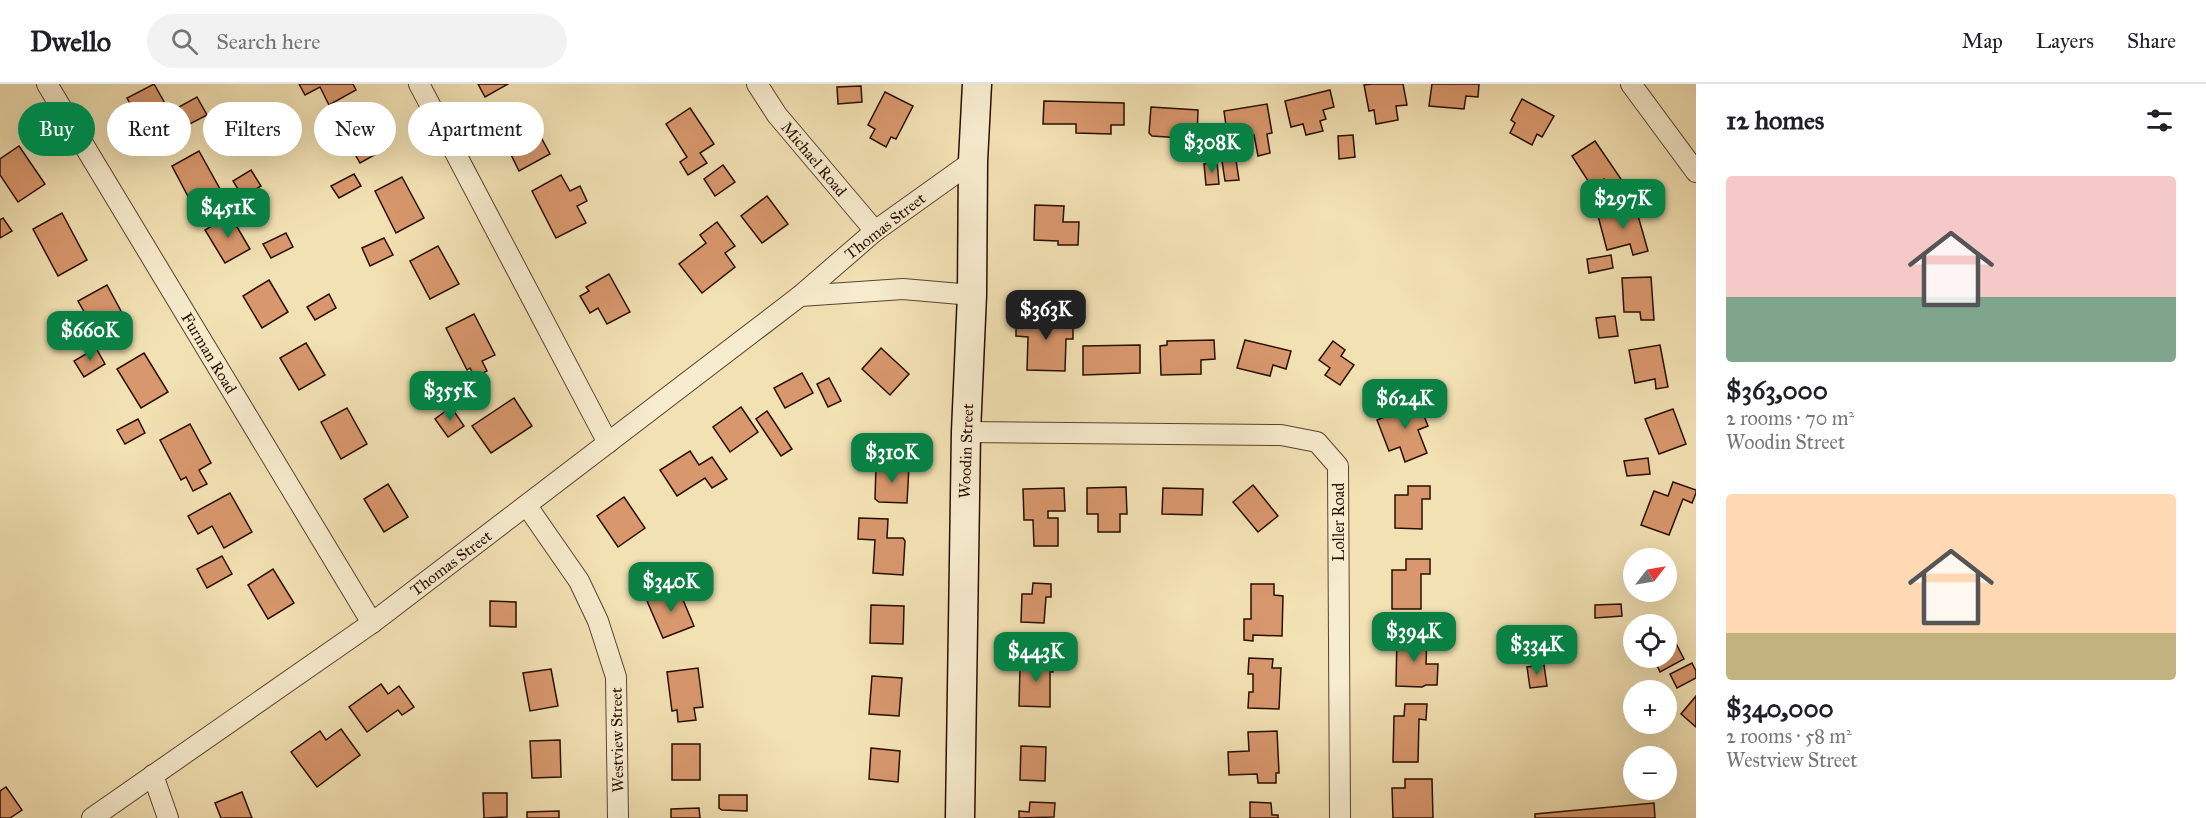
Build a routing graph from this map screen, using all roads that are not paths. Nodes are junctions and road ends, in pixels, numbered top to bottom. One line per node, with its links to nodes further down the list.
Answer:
1 (47, 84): 14 (street, Furman Road)
2 (419, 84): 12 (street)
3 (757, 84): 8 (street, Michael Road)
4 (977, 84): 6 (main road, Woodin Street)
5 (1631, 84): 7 (street)
6 (973, 161): 8 (street, Thomas Street); 9 (main road, Woodin Street)
7 (1696, 172)
8 (875, 231): 10 (street, Thomas Street)
9 (972, 295): 10 (street); 11 (main road, Woodin Street)
10 (800, 296): 12 (street, Thomas Street)
11 (966, 432): 19 (main road, Woodin Street); 20 (street, Loller Road)
12 (608, 443): 13 (street, Thomas Street)
13 (527, 506): 14 (street, Thomas Street); 18 (street, Westview Street)
14 (372, 623): 15 (street, Thomas Street)
15 (153, 775): 16 (street, Thomas Street); 17 (street)
16 (92, 818)
17 (168, 818)
18 (618, 818)
19 (960, 818)
20 (1340, 818)

